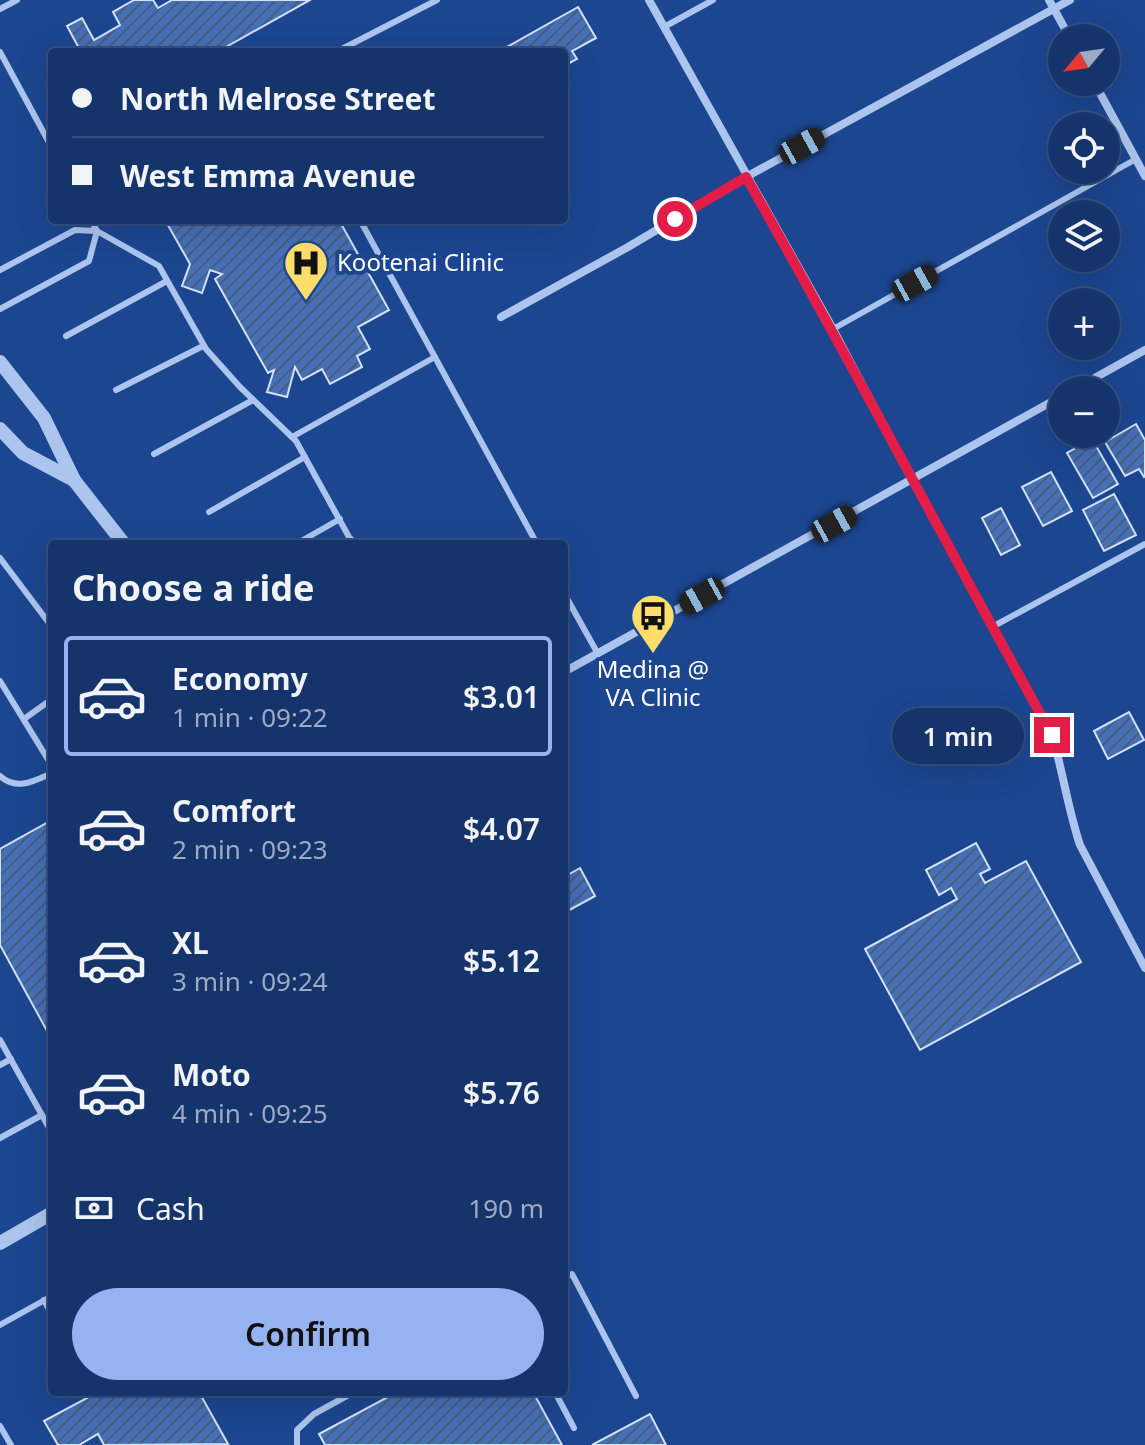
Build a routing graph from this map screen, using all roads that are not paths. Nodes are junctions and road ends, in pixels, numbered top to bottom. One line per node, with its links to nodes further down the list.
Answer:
1 (17, 0): 7 (lane)
2 (437, 0): 10 (lane)
3 (649, 0): 9 (street)
4 (713, 0): 9 (lane)
5 (1070, 0): 6 (street)
6 (1051, 4): 8 (street); 16 (street)
7 (0, 9)
8 (1062, 24)
9 (664, 27): 16 (street)
10 (344, 48)
11 (0, 52): 13 (lane)
12 (1102, 96): 14 (street)
13 (48, 141)
14 (1136, 159): 15 (street); 24 (lane)
15 (1145, 176)
16 (746, 177): 23 (street); 24 (street)
17 (93, 224): 19 (lane)
18 (362, 224): 28 (lane)
19 (97, 231): 20 (lane); 21 (lane); 22 (lane)
20 (0, 270)
21 (167, 281): 25 (lane); 26 (lane)
22 (0, 309)
23 (501, 317)
24 (833, 329): 39 (street)
25 (66, 336)
26 (203, 346): 31 (lane); 32 (lane)
27 (1145, 350): 30 (street)
28 (435, 357): 35 (lane); 45 (lane)
29 (0, 362): 38 (street)
30 (1098, 376)
31 (116, 390)
32 (253, 400): 35 (lane); 36 (lane)
33 (1048, 404): 39 (street)
34 (0, 429): 38 (street)
35 (292, 437): 37 (lane)
36 (154, 454)
37 (305, 457): 40 (lane); 41 (lane)
38 (74, 480): 42 (street)
39 (913, 481): 50 (street); 51 (street)
40 (209, 512)
41 (340, 519): 43 (lane); 44 (lane)
42 (121, 540)
43 (303, 540)
44 (352, 540)
45 (535, 540)
46 (1145, 544): 50 (lane)
47 (0, 558): 49 (lane)
48 (568, 600): 51 (lane)
49 (48, 622)
50 (992, 627): 59 (street)
51 (598, 654): 52 (street)
52 (568, 670)
53 (0, 681): 55 (lane)
54 (48, 702): 55 (lane)
55 (24, 719): 56 (lane)
56 (48, 759)
57 (48, 775): 58 (lane)
58 (0, 776)
59 (1145, 968)
60 (0, 1040): 61 (lane)
61 (11, 1059): 62 (lane); 63 (lane)
62 (0, 1065)
63 (42, 1115): 64 (lane); 65 (lane)
64 (48, 1126)
65 (0, 1138)
66 (48, 1215): 67 (street)
67 (0, 1243)
68 (568, 1276): 75 (lane)
69 (48, 1298): 70 (lane)
70 (44, 1300): 71 (lane); 72 (lane)
71 (48, 1308)
72 (0, 1325)
73 (347, 1396): 79 (lane)
74 (557, 1396): 77 (lane)
75 (636, 1396)
76 (0, 1426): 78 (lane)
77 (574, 1428)
78 (11, 1445)
79 (297, 1445)

